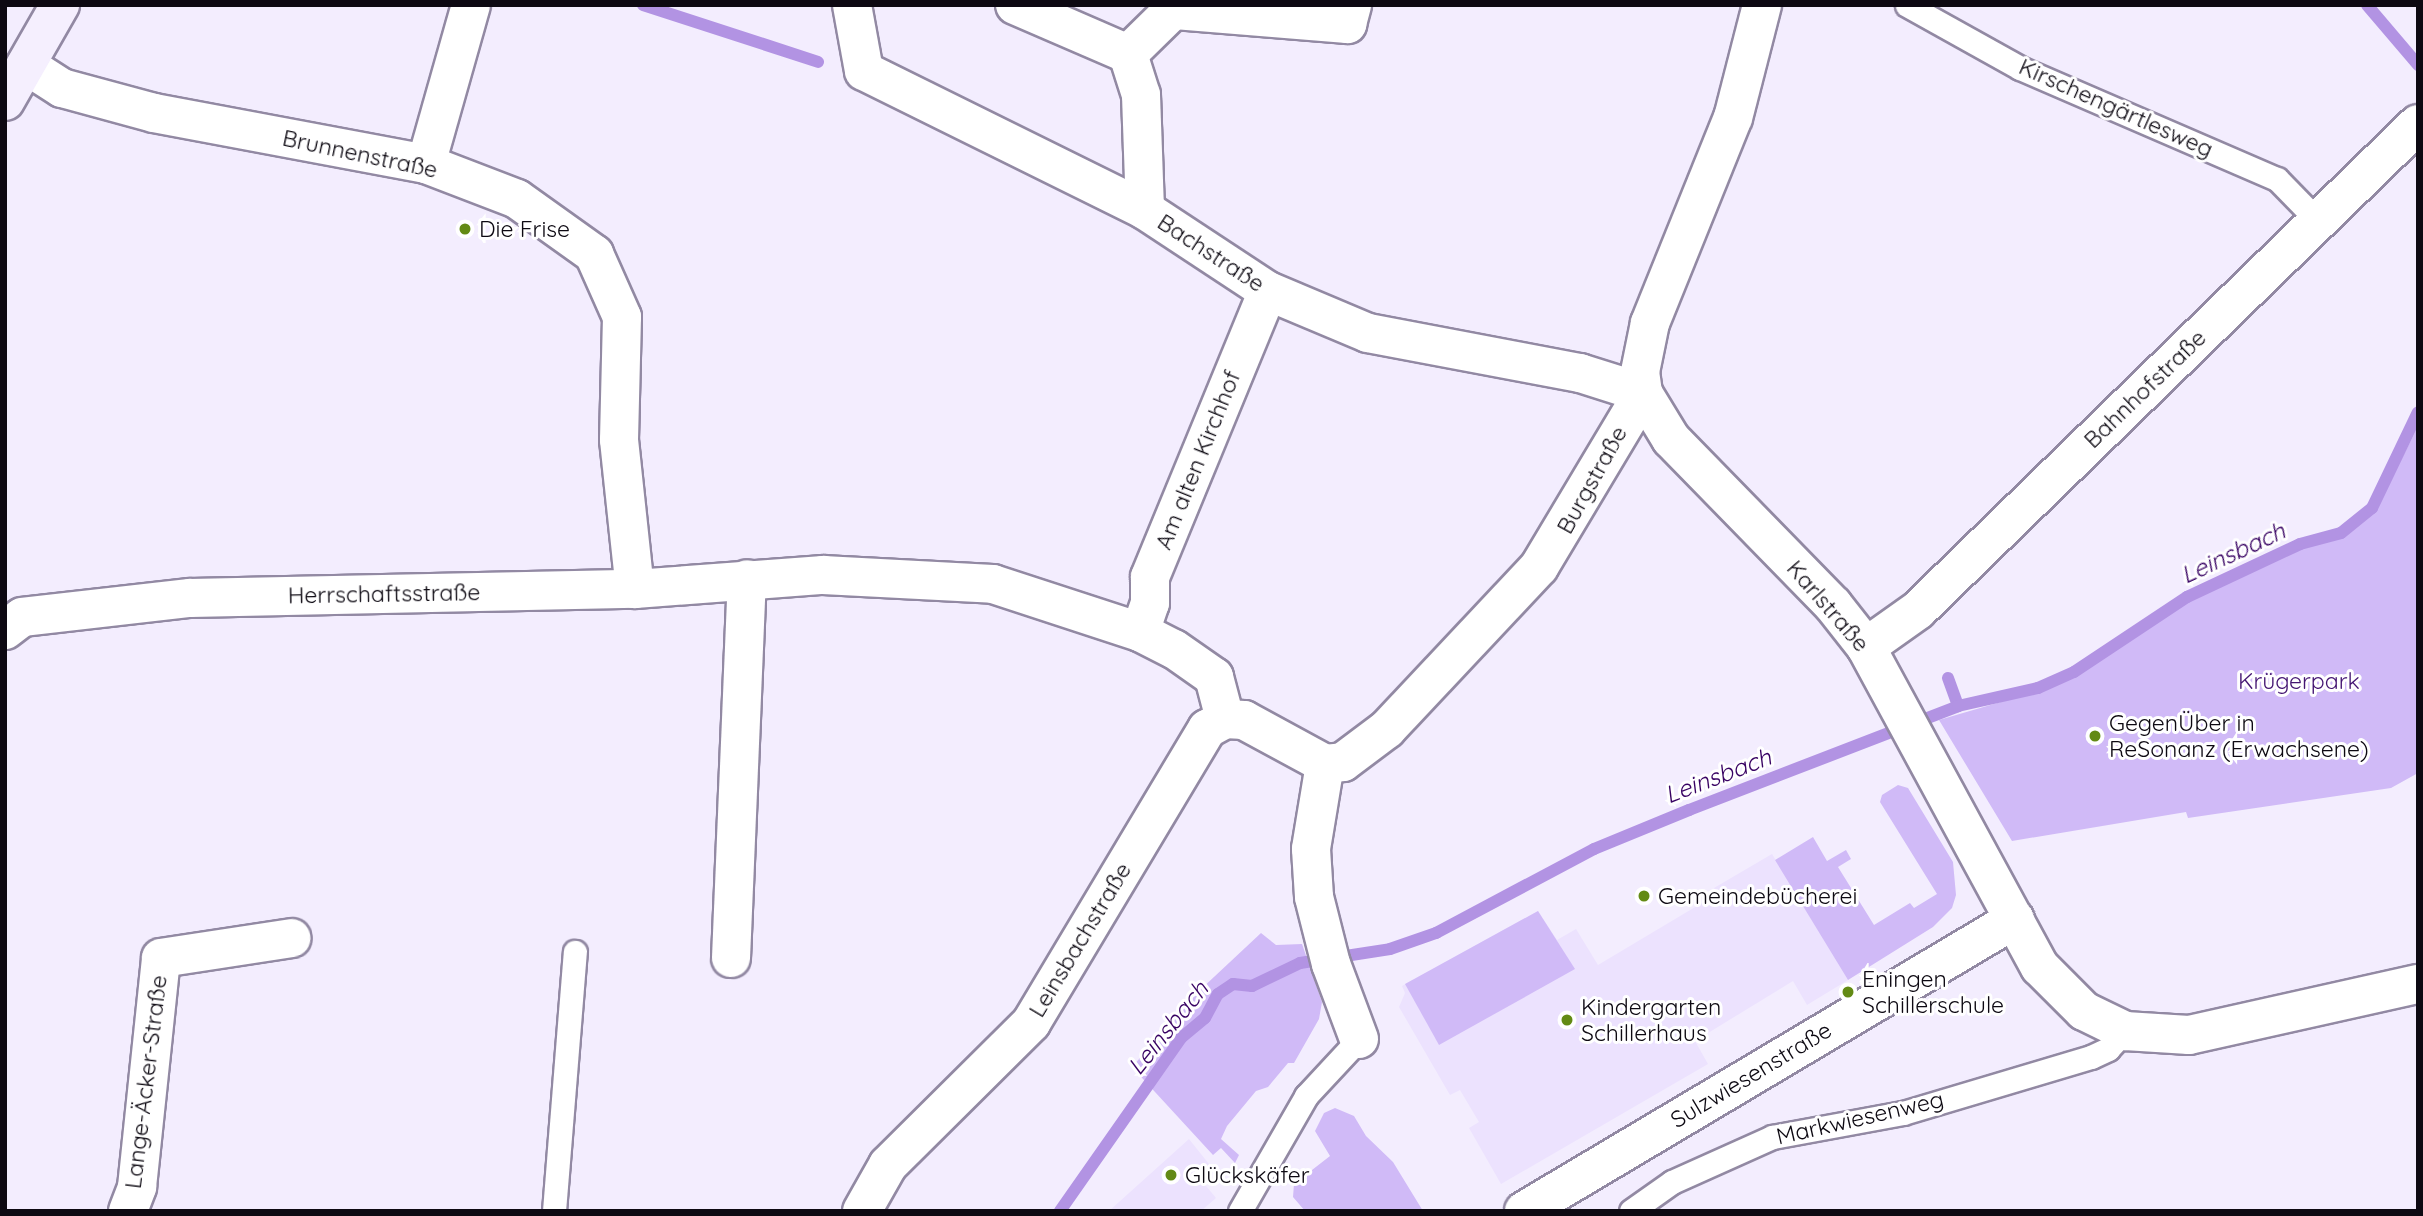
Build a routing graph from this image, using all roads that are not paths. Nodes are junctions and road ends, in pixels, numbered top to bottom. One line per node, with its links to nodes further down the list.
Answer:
1 (60, 5): 10 (main road)
2 (471, 5): 13 (street)
3 (852, 5): 14 (street, Bachstraße)
4 (1016, 5): 9 (street)
5 (1352, 5): 8 (street)
6 (1762, 5): 17 (street)
7 (1907, 5): 15 (lane, Kirschengärtlesweg)
8 (1177, 8): 9 (street)
9 (1128, 54): 14 (street)
10 (26, 65): 11 (main road); 13 (street, Brunnenstraße)
11 (5, 102)
12 (2418, 124): 15 (street, Bahnhofstraße)
13 (426, 164): 19 (street, Brunnenstraße)
14 (1144, 210): 16 (street, Bachstraße)
15 (2317, 220): 22 (street, Bahnhofstraße)
16 (1268, 291): 17 (street, Bachstraße); 21 (street, Am alten Kirchhof)
17 (1643, 393): 22 (street, Karlstraße); 24 (street, Burgstraße)
18 (747, 579): 19 (street, Herrschaftsstraße); 21 (street, Herrschaftsstraße); 28 (street)
19 (635, 589): 20 (street, Herrschaftsstraße)
20 (14, 624)
21 (1140, 632): 23 (street, Herrschaftsstraße)
22 (1866, 646): 25 (street, Karlstraße)
23 (1225, 719): 24 (street); 34 (street, Leinsbachstraße)
24 (1325, 764): 31 (street)
25 (2015, 919): 30 (street); 36 (street, Sulzwiesenstraße)
26 (291, 937): 32 (street, Lange-Äcker-Straße)
27 (575, 952): 33 (lane)
28 (731, 958)
29 (2418, 984): 30 (street)
30 (2125, 1031): 37 (lane, Markwiesenweg)
31 (1359, 1039): 35 (lane)
32 (128, 1211)
33 (554, 1211)
34 (862, 1211)
35 (1240, 1211)
36 (1524, 1211)
37 (1630, 1211)

